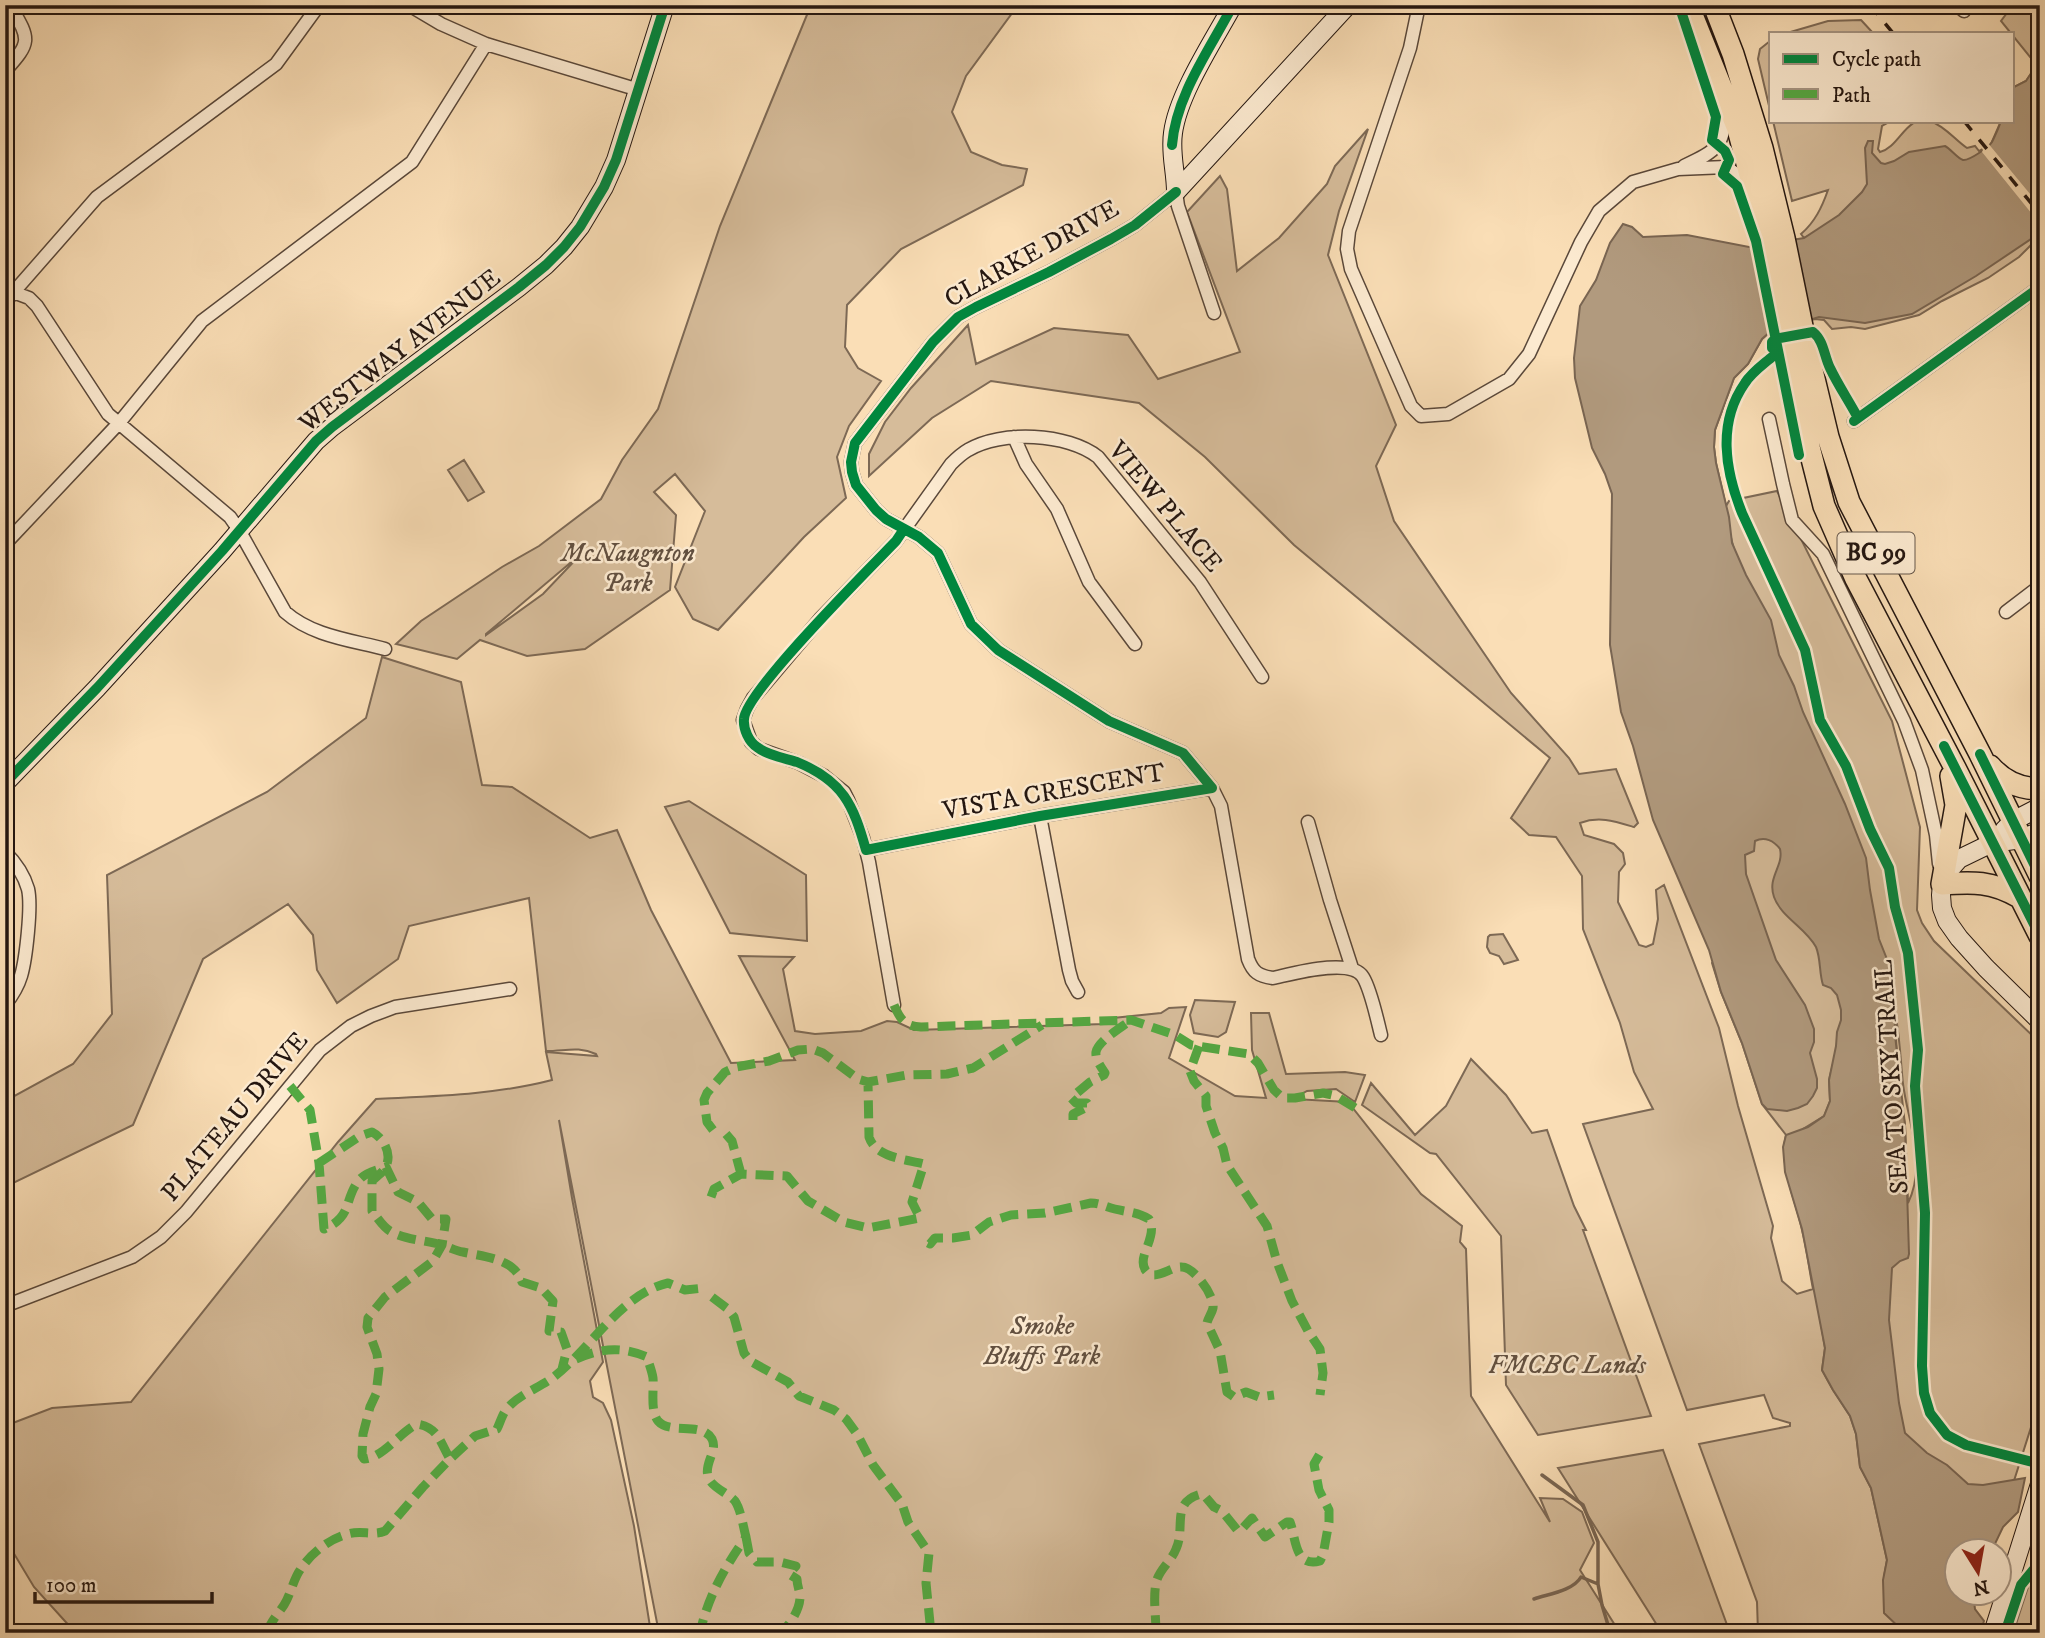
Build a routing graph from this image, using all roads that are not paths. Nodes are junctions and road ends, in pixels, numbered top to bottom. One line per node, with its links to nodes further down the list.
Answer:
1 (10, 5): 12 (street)
2 (319, 5): 20 (street)
3 (410, 5): 11 (street)
4 (665, 5): 13 (street, WESTWAY AVENUE)
5 (1233, 5): 17 (street)
6 (1348, 5): 17 (street, CLARKE DRIVE)
7 (1419, 5): 15 (street)
8 (1688, 5): 14 (highway, BC 99)
9 (1700, 5): 14 (highway)
10 (1714, 5): 18 (highway, BC 99)
11 (485, 44): 13 (street); 26 (street)
12 (5, 71)
13 (639, 90): 29 (street, WESTWAY AVENUE)
14 (1724, 92): 15 (street); 16 (highway, BC 99)
15 (1678, 169): 16 (street)
16 (1753, 184): 18 (highway, BC 99)
17 (1176, 192): 22 (street); 28 (street, CLARKE DRIVE)
18 (1775, 239): 23 (highway, BC 99)
19 (2040, 287): 25 (street)
20 (10, 291): 21 (street); 26 (street)
21 (5, 302)
22 (1214, 313)
23 (1797, 342): 36 (highway, BC 99); 37 (highway, BC 99)
24 (1769, 419): 49 (street)
25 (1854, 421)
26 (119, 423): 29 (street); 30 (street)
27 (1014, 437): 28 (street, VIEW PLACE); 33 (street); 35 (street, VIEW PLACE)
28 (904, 529): 39 (street, VISTA CRESCENT); 46 (street, VIEW PLACE)
29 (239, 530): 34 (street); 38 (street, WESTWAY AVENUE)
30 (5, 544)
31 (2040, 586): 32 (street)
32 (2006, 612)
33 (1135, 644)
34 (385, 649)
35 (1262, 677)
36 (1944, 746): 45 (highway, BC 99); 49 (highway)
37 (1980, 754): 40 (highway); 44 (highway, BC 99)
38 (5, 783)
39 (1212, 788): 42 (street, VISTA CRESCENT); 52 (street)
40 (2040, 789)
41 (2040, 807): 44 (street)
42 (1040, 816): 46 (street, VISTA CRESCENT); 54 (street)
43 (1308, 822): 52 (street)
44 (2025, 830): 45 (street); 48 (highway, BC 99)
45 (1992, 843): 49 (street); 50 (highway, BC 99)
46 (866, 850): 56 (street)
47 (5, 852): 55 (street)
48 (2040, 876)
49 (1942, 884): 50 (highway); 57 (street)
50 (2020, 897): 51 (highway, BC 99)
51 (2040, 936)
52 (1352, 968): 58 (street)
53 (510, 989): 59 (street, PLATEAU DRIVE)
54 (1078, 992)
55 (5, 1004)
56 (894, 1005)
57 (2040, 1021)
58 (1381, 1035)
59 (5, 1306)
60 (2040, 1484): 61 (street)
61 (1993, 1633)

